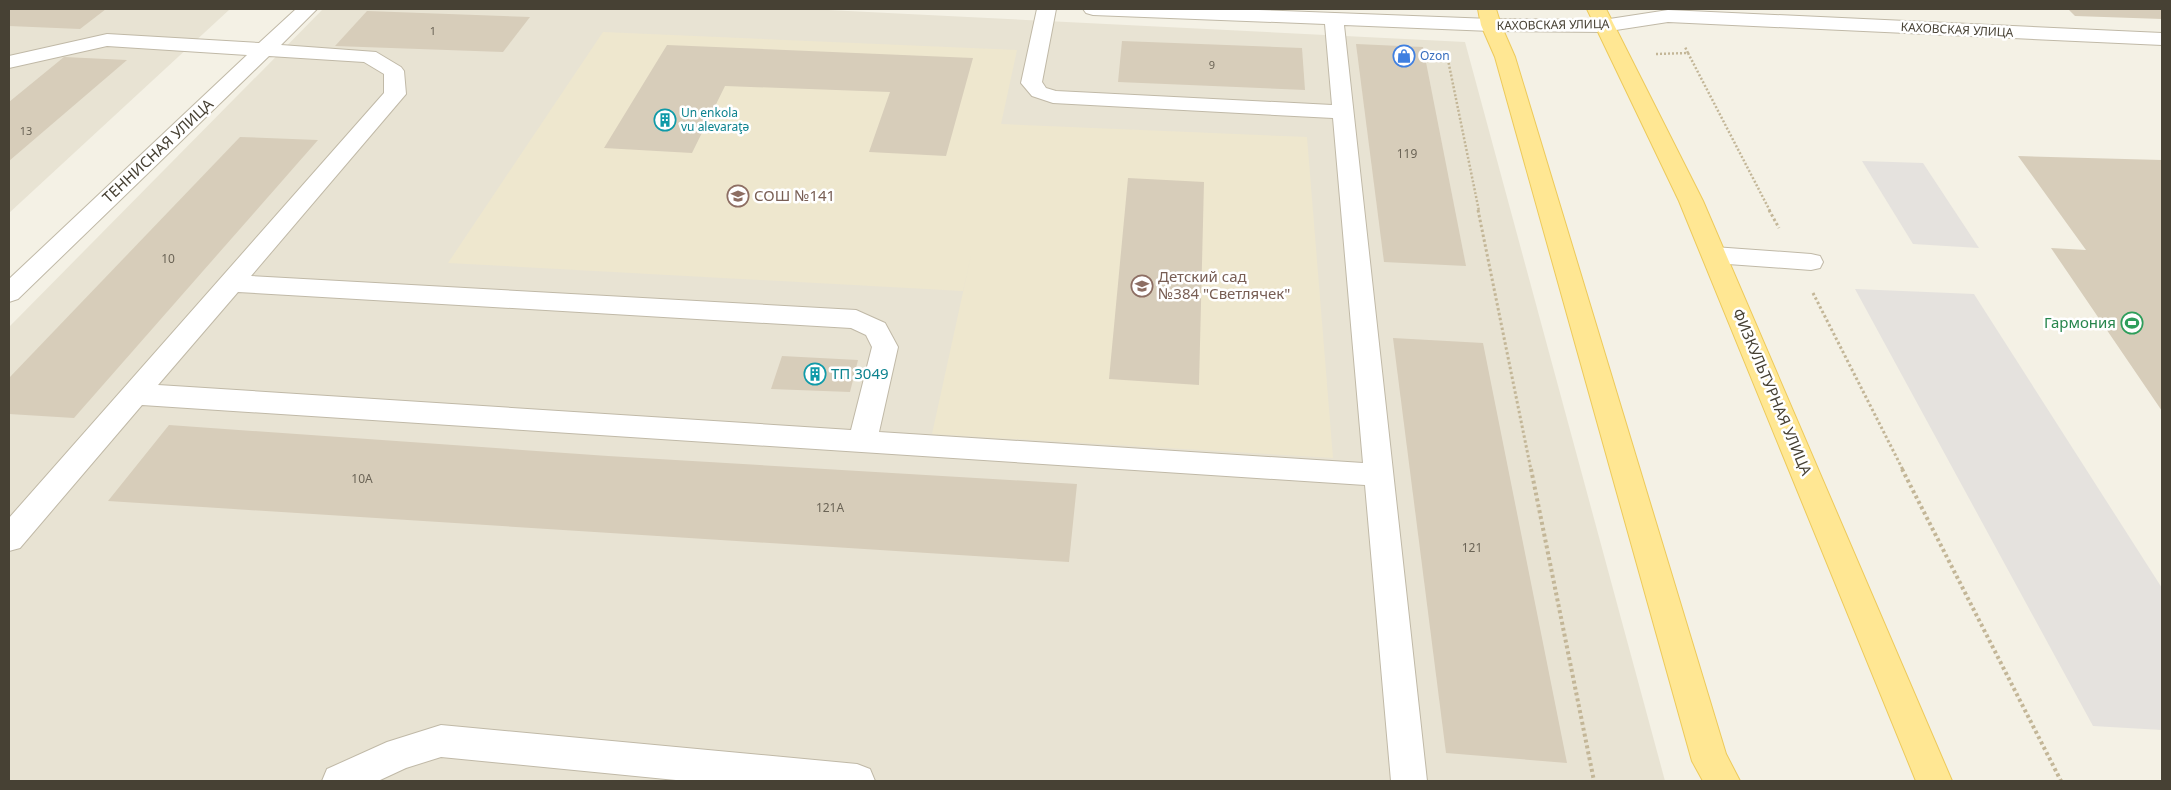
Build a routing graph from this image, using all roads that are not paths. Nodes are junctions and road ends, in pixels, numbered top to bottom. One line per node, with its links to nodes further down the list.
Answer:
1 (306, 9): 8 (street, ТЕННИСНАЯ УЛИЦА)
2 (1046, 9): 10 (street)
3 (1093, 9): 6 (street, КАХОВСКАЯ УЛИЦА)
4 (1489, 17): 5 (street, КАХОВСКАЯ УЛИЦА); 6 (street, КАХОВСКАЯ УЛИЦА); 22 (main road)
5 (1600, 17): 7 (street, КАХОВСКАЯ УЛИЦА); 11 (main road, ФИЗКУЛЬТУРНАЯ УЛИЦА)
6 (1334, 19): 10 (street)
7 (2162, 39)
8 (267, 49): 9 (street); 13 (street); 14 (street, ТЕННИСНАЯ УЛИЦА)
9 (9, 62)
10 (1343, 112): 17 (street)
11 (1714, 255): 12 (street); 23 (main road, ФИЗКУЛЬТУРНАЯ УЛИЦА)
12 (1804, 261)
13 (231, 283): 15 (street); 16 (street)
14 (9, 293)
15 (134, 394): 16 (street); 18 (street)
16 (862, 442): 17 (street)
17 (1379, 475): 21 (street)
18 (9, 539)
19 (340, 781): 20 (street)
20 (857, 781)
21 (1409, 781)
22 (1722, 781)
23 (1934, 781)

